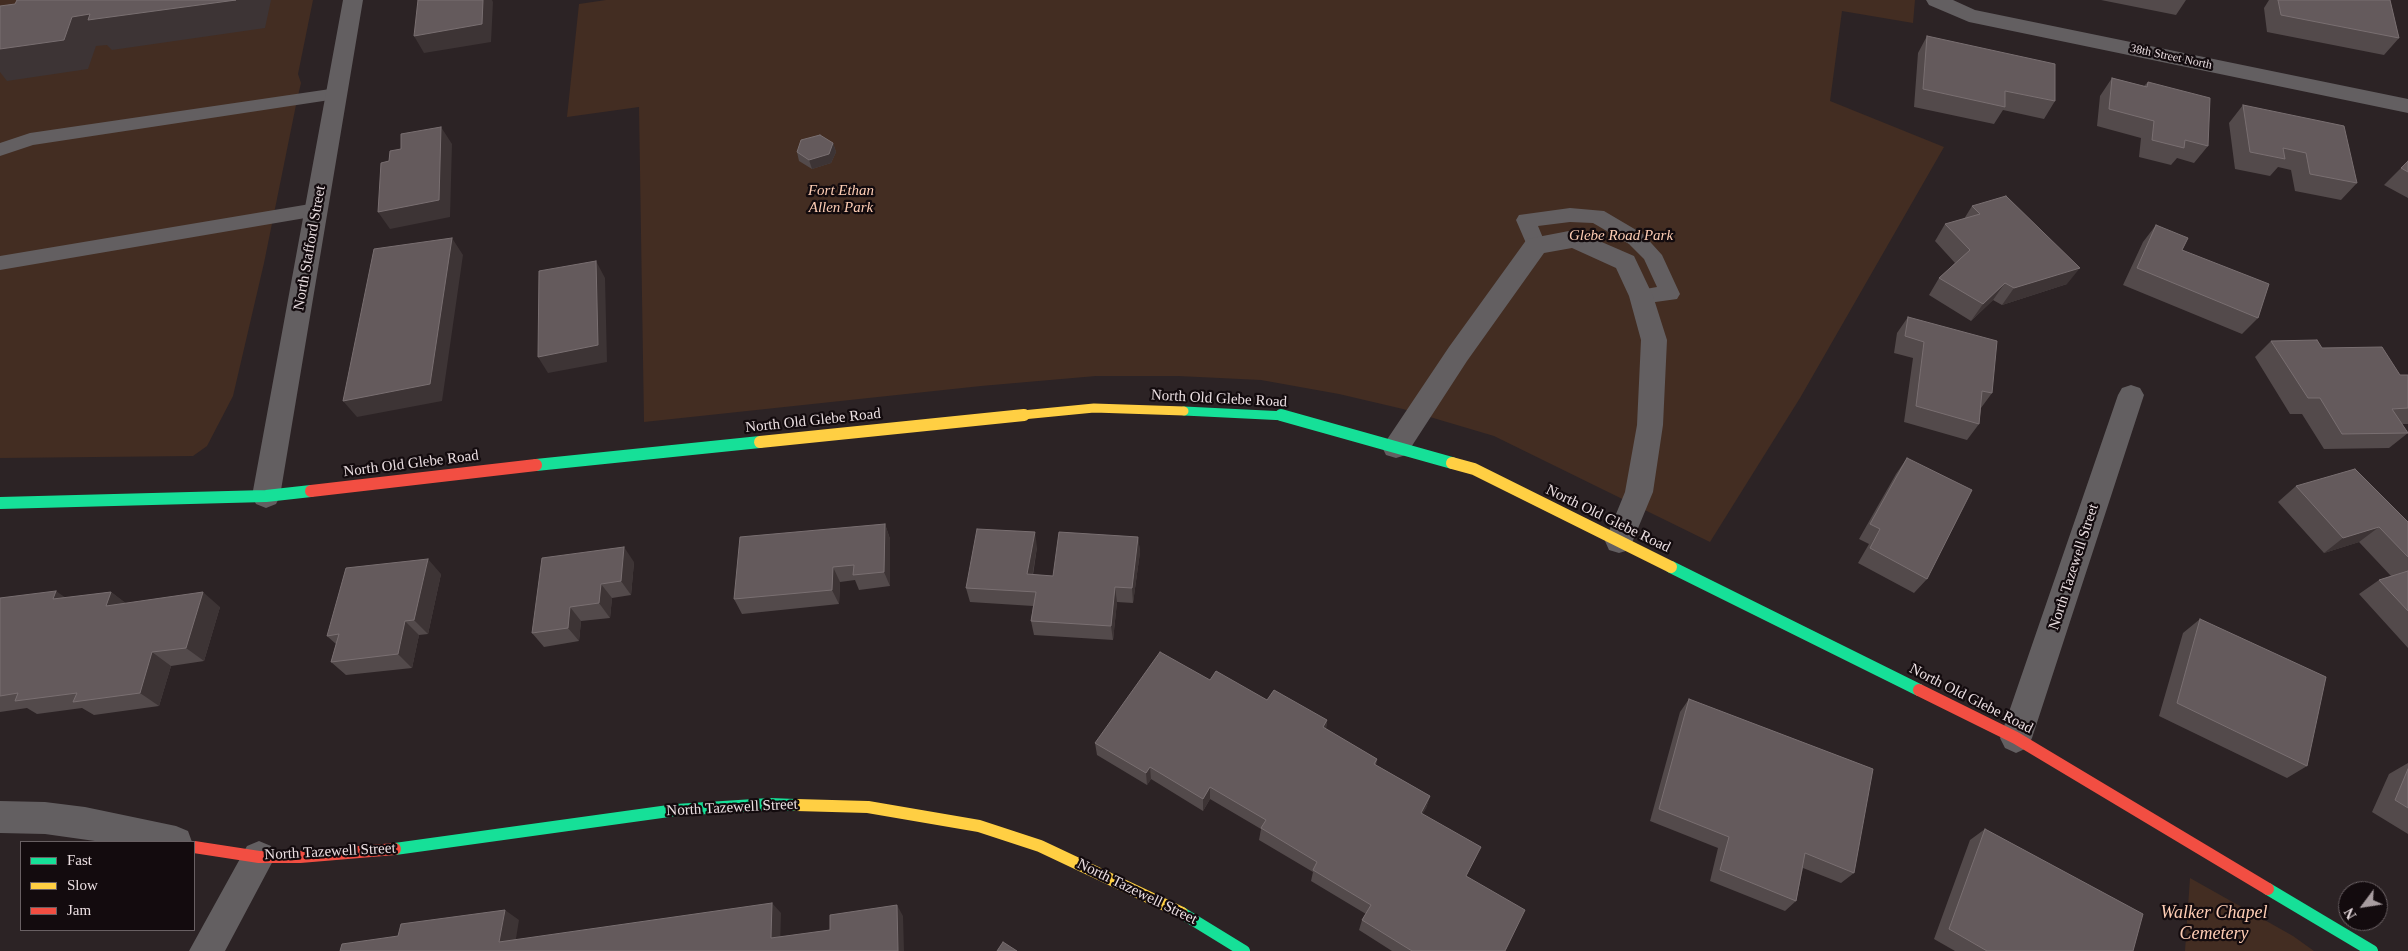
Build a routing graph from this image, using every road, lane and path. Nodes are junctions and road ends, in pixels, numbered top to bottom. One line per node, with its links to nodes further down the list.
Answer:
1 (353, 0): 3 (street, North Stafford Street)
2 (1936, 0): 4 (street, 38th Street North)
3 (337, 94): 5 (lane); 6 (street, North Stafford Street)
4 (2408, 106)
5 (0, 150)
6 (316, 210): 7 (lane); 10 (street, North Stafford Street)
7 (0, 263)
8 (2131, 395): 13 (street, North Tazewell Street)
9 (1396, 448): 10 (street, North Old Glebe Road); 12 (street, North Old Glebe Road); 12 (street)
10 (266, 496): 11 (street, North Old Glebe Road)
11 (0, 503)
12 (1619, 541): 13 (street, North Old Glebe Road)
13 (2016, 738): 20 (street, North Old Glebe Road)
14 (0, 817): 15 (street)
15 (171, 841)
16 (195, 847): 17 (street, North Tazewell Street)
17 (259, 857): 18 (street); 19 (street, North Tazewell Street)
18 (206, 951)
19 (1244, 951)
20 (2372, 951)

